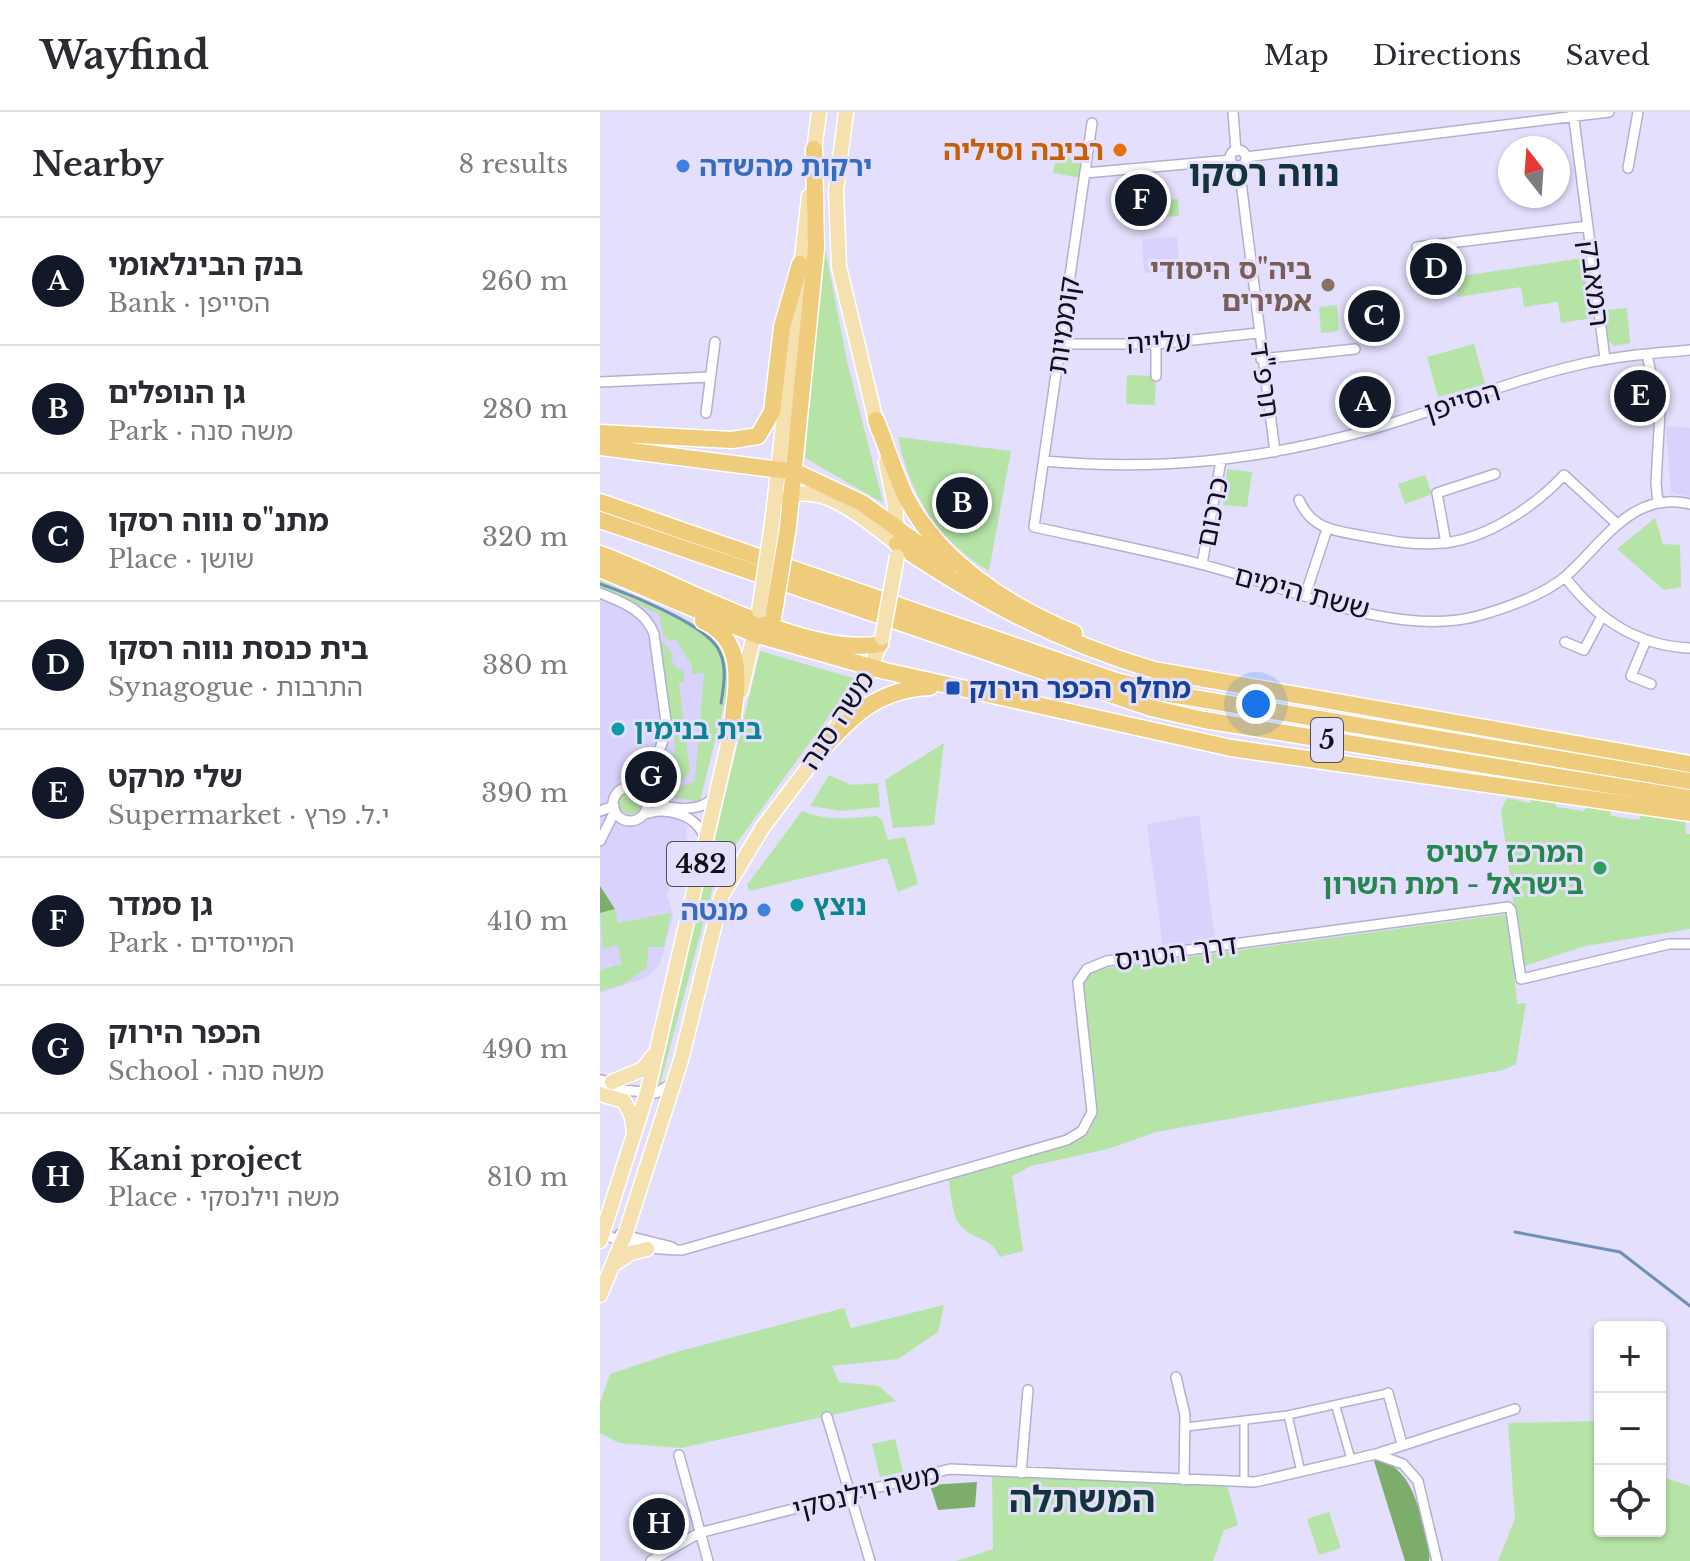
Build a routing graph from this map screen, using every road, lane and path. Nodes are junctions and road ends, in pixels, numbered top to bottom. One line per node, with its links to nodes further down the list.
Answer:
1 (819, 112): 8 (main road)
2 (846, 112): 28 (main road, משה סנה / 482)
3 (1233, 112): 9 (street, תרפ"ד)
4 (1609, 112): 6 (street)
5 (1638, 112): 10 (street)
6 (1574, 115): 9 (street); 12 (street, המאבק)
7 (1092, 123): 11 (street, קוממיות)
8 (814, 149): 14 (main road); 34 (highway)
9 (1238, 158): 11 (street); 15 (street, תרפ"ד)
10 (1628, 168)
11 (1085, 173): 17 (street, קוממיות)
12 (1588, 226): 13 (street); 23 (street, המאבק)
13 (1417, 247)
14 (800, 264): 29 (highway); 34 (main road)
15 (1258, 333): 18 (street, עלייה); 22 (street, תרפ"ד)
16 (715, 342): 25 (street)
17 (1060, 344): 18 (street, עלייה); 32 (street, קוממיות)
18 (1156, 344): 24 (street)
19 (1355, 349): 22 (street)
20 (1690, 350): 21 (street, הסייפן)
21 (1647, 355): 23 (street, הסייפן); 39 (street)
22 (1261, 359): 31 (street, תרפ"ד)
23 (1605, 359): 31 (street, הסייפן)
24 (1156, 376)
25 (710, 377): 26 (street); 27 (street)
26 (600, 382)
27 (706, 413)
28 (876, 420): 46 (main road, משה סנה / 482); 53 (highway)
29 (600, 433)
30 (600, 447): 34 (highway)
31 (1275, 452): 33 (street, הסייפן)
32 (1044, 461): 33 (street, הסייפן); 44 (street, קוממיות)
33 (1221, 461): 49 (street, כרכום)
34 (788, 470): 36 (highway); 42 (main road); 46 (highway)
35 (1495, 474): 47 (street)
36 (792, 495): 42 (highway); 46 (main road)
37 (1299, 500): 45 (street)
38 (600, 502): 70 (highway, 5)
39 (1658, 503): 40 (street); 43 (street)
40 (1690, 504)
41 (600, 520): 74 (highway, 5)
42 (778, 520): 56 (highway, bridge)
43 (1616, 523): 47 (street); 51 (street, ששת הימים)
44 (1034, 527): 49 (street, ששת הימים)
45 (1327, 529): 47 (street); 54 (street)
46 (897, 542): 53 (highway); 58 (main road, משה סנה / 482, bridge); 63 (highway)
47 (1446, 543)
48 (600, 554): 56 (highway)
49 (1202, 564): 54 (street, ששת הימים)
50 (600, 572): 56 (highway); 65 (highway)
51 (1565, 577): 54 (street, ששת הימים); 55 (street)
52 (600, 593): 67 (street)
53 (998, 593): 63 (highway)
54 (1305, 596)
55 (1601, 618): 57 (street); 59 (street)
56 (763, 622): 58 (highway); 61 (highway); 65 (main road, 482)
57 (1646, 640): 60 (street); 62 (street)
58 (881, 641): 61 (main road, משה סנה / 482)
59 (1565, 642)
60 (1690, 648)
61 (873, 668): 64 (highway); 66 (main road, משה סנה / 482)
62 (1651, 684)
63 (1227, 685): 68 (highway)
64 (953, 686): 66 (highway); 78 (highway)
65 (731, 733): 72 (main road, 482)
66 (819, 753): 85 (main road, משה סנה / 482)
67 (657, 764): 69 (street); 71 (street)
68 (1690, 764)
69 (653, 777): 73 (street); 75 (street)
70 (1690, 781)
71 (632, 787): 73 (street); 76 (street)
72 (718, 787): 75 (street); 81 (main road, 482)
73 (645, 796): 75 (street); 79 (street)
74 (1690, 798)
75 (665, 805)
76 (615, 809): 77 (street); 80 (street); 80 (street)
77 (600, 811)
78 (1690, 813)
79 (643, 815): 80 (street); 81 (street)
80 (625, 819)
81 (705, 846): 83 (main road, 482)
82 (1690, 944): 92 (street, דרך הטניס)
83 (658, 1049): 84 (main road); 86 (main road, 482)
84 (604, 1083): 86 (street)
85 (673, 1083): 86 (street); 89 (main road, משה סנה / 482)
86 (647, 1093): 88 (main road, 482)
87 (600, 1094): 88 (main road)
88 (635, 1136): 90 (main road, 482)
89 (642, 1184): 91 (main road, משה סנה / 482); 92 (street)
90 (601, 1237): 91 (street, דרך הטניס)
91 (623, 1239): 92 (street, דרך הטניס); 93 (main road, משה סנה / 482)
92 (644, 1243): 93 (main road)
93 (612, 1265): 94 (main road, משה סנה / 482)
94 (600, 1295)
95 (1176, 1377): 103 (street)
96 (1028, 1390): 109 (street)
97 (1388, 1393): 98 (street); 104 (street)
98 (1336, 1407): 100 (street); 107 (street)
99 (1515, 1409): 104 (street, משה וילנסקי)
100 (1288, 1415): 102 (street); 108 (street)
101 (827, 1417): 112 (street)
102 (1244, 1422): 103 (street); 111 (street)
103 (1186, 1427): 110 (street)
104 (1402, 1444): 105 (street, משה וילנסקי)
105 (1376, 1454): 107 (street, משה וילנסקי); 117 (street)
106 (679, 1455): 113 (street)
107 (1351, 1459): 108 (street, משה וילנסקי)
108 (1301, 1472): 111 (street, משה וילנסקי)
109 (1021, 1473): 110 (street, משה וילנסקי); 112 (street, משה וילנסקי)
110 (1184, 1480): 111 (street, משה וילנסקי)
111 (1244, 1482)
112 (849, 1495): 113 (street, משה וילנסקי); 116 (street)
113 (699, 1533): 114 (street, משה וילנסקי); 115 (street)
114 (651, 1561)
115 (708, 1561)
116 (870, 1561)
117 (1437, 1561)

